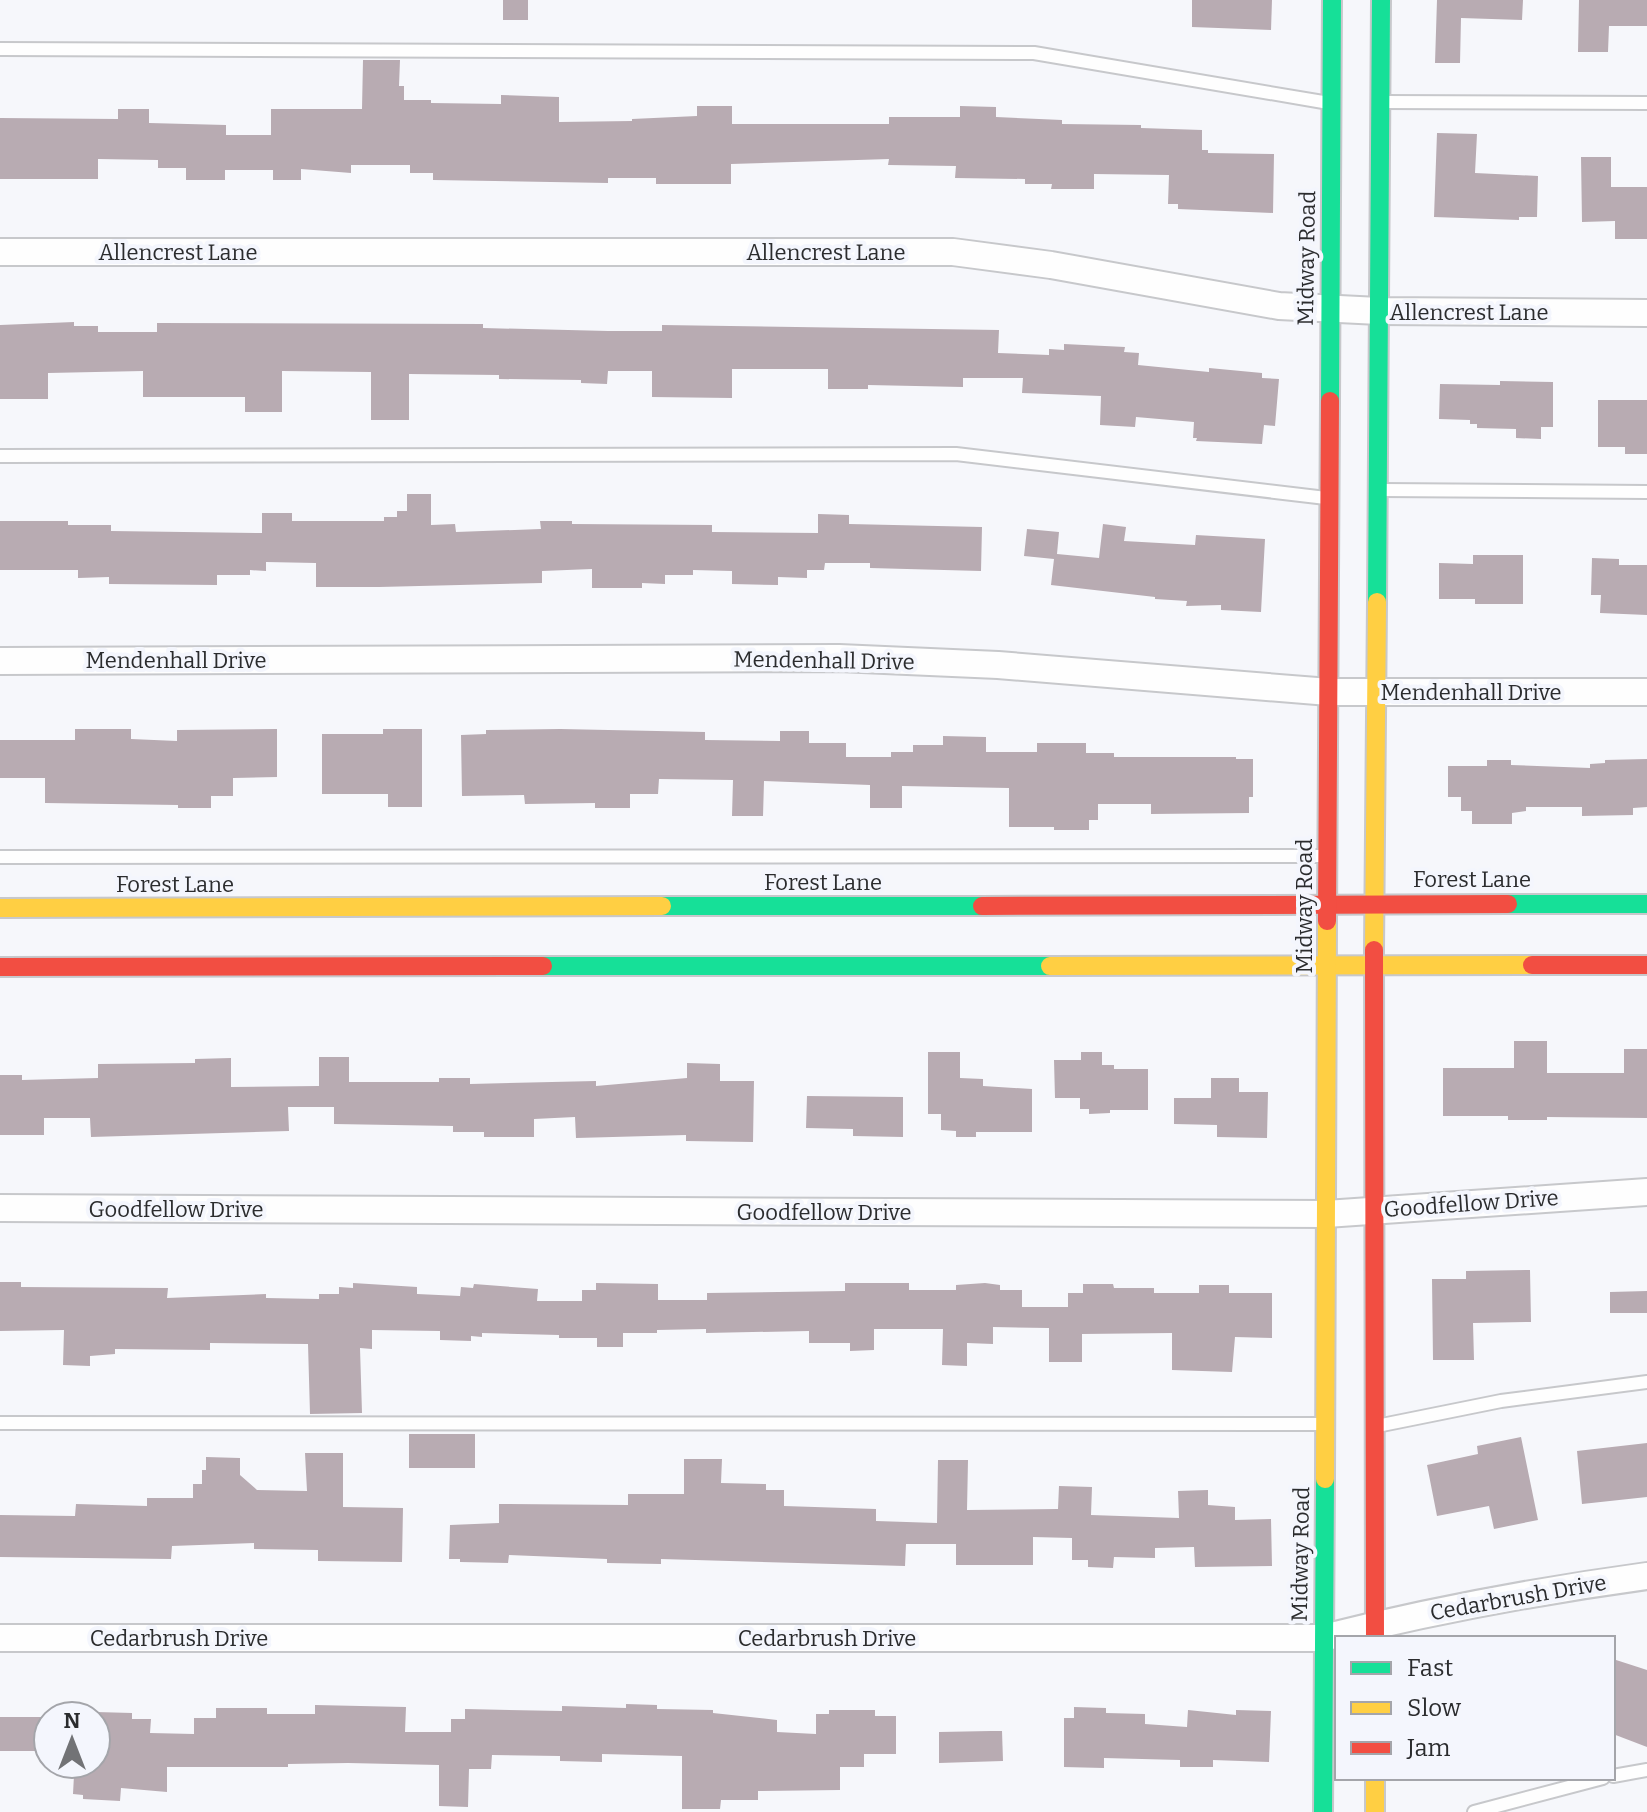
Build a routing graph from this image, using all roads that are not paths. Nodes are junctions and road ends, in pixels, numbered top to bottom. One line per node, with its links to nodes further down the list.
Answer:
1 (1332, 0): 5 (main road, Midway Road)
2 (1381, 0): 4 (main road)
3 (0, 49): 5 (lane)
4 (1380, 102): 6 (lane); 9 (main road)
5 (1332, 103): 8 (main road, Midway Road)
6 (1647, 103)
7 (0, 252): 8 (street, Allencrest Lane)
8 (1330, 310): 9 (street, Allencrest Lane); 14 (main road, Midway Road)
9 (1379, 311): 10 (street, Allencrest Lane); 12 (main road)
10 (1647, 313)
11 (0, 456): 14 (lane)
12 (1377, 490): 13 (lane); 17 (main road)
13 (1647, 492)
14 (1330, 498): 16 (main road, Midway Road)
15 (0, 661): 16 (street, Mendenhall Drive)
16 (1329, 692): 17 (street, Mendenhall Drive); 19 (main road, Midway Road)
17 (1376, 692): 18 (street, Mendenhall Drive); 21 (main road)
18 (1647, 692)
19 (1328, 856): 20 (lane); 23 (main road, Midway Road)
20 (0, 857)
21 (1374, 902): 22 (main road, Forest Lane); 23 (main road, Forest Lane); 26 (main road)
22 (1647, 904)
23 (1328, 905): 24 (main road, Forest Lane); 25 (main road, Midway Road)
24 (0, 908)
25 (1327, 964): 26 (main road); 28 (main road); 32 (main road, Midway Road)
26 (1374, 964): 27 (main road); 31 (main road)
27 (1647, 965)
28 (0, 967)
29 (1647, 1192): 31 (street, Goodfellow Drive)
30 (0, 1208): 32 (street, Goodfellow Drive)
31 (1374, 1210): 32 (street, Goodfellow Drive); 36 (main road)
32 (1326, 1214): 35 (main road, Midway Road)
33 (1647, 1382): 36 (lane)
34 (0, 1423): 35 (lane)
35 (1325, 1424): 42 (main road, Midway Road)
36 (1374, 1427): 38 (main road)
37 (1647, 1576): 38 (street, Cedarbrush Drive)
38 (1375, 1632): 39 (street, Cedarbrush Drive)
39 (1340, 1636)
40 (1335, 1637): 42 (street, Cedarbrush Drive)
41 (0, 1638): 42 (street, Cedarbrush Drive)
42 (1323, 1638): 47 (main road, Midway Road)
43 (1647, 1770): 44 (lane)
44 (1615, 1776)
45 (1375, 1780): 48 (main road)
46 (1595, 1780): 49 (lane)
47 (1323, 1812)
48 (1375, 1812)
49 (1474, 1812)

